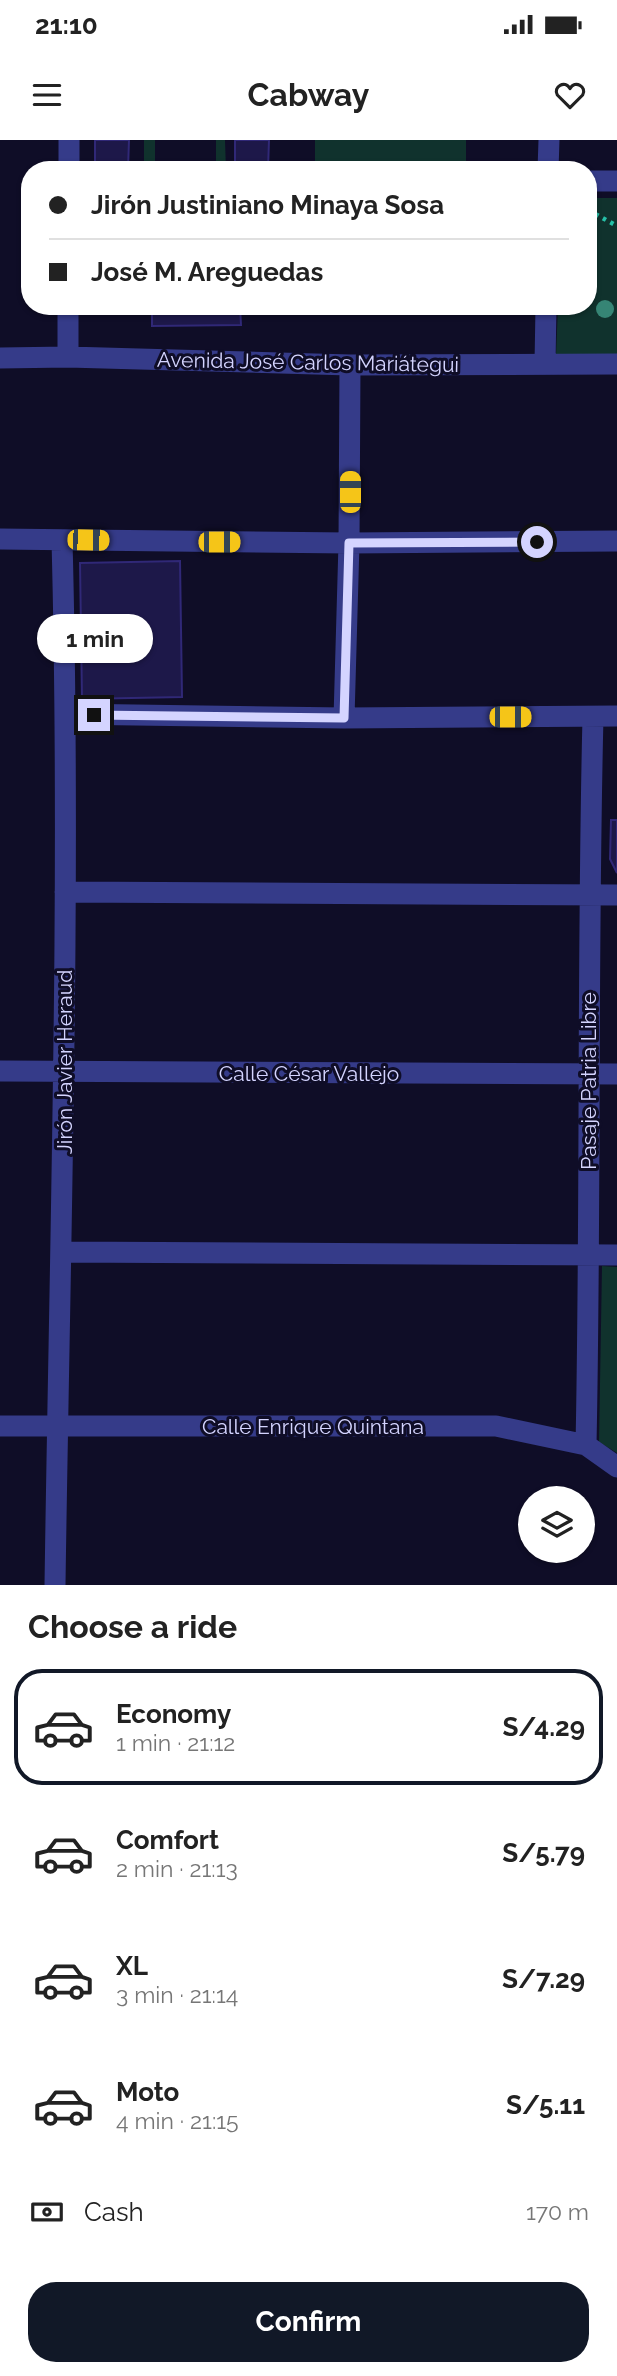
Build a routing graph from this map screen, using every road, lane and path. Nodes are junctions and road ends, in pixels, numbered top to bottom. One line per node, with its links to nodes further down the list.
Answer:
1 (69, 140): 3 (street)
2 (549, 140): 4 (street)
3 (69, 161)
4 (548, 161)
5 (597, 181): 6 (street)
6 (617, 181)
7 (597, 215): 8 (path)
8 (617, 226)
9 (68, 315): 12 (street)
10 (546, 315): 13 (street)
11 (0, 358): 12 (street, Avenida José Carlos Mariátegui)
12 (68, 358): 15 (street, Avenida José Carlos Mariátegui)
13 (545, 364): 14 (street, Avenida José Carlos Mariátegui); 15 (street, Avenida José Carlos Mariátegui)
14 (617, 364)
15 (350, 365): 19 (street)
16 (0, 539): 17 (street)
17 (62, 540): 19 (street); 20 (street, Jirón Javier Heraud)
18 (617, 541): 19 (street)
19 (349, 543): 23 (street)
20 (66, 714): 23 (street); 24 (street, Jirón Javier Heraud)
21 (617, 716): 22 (street)
22 (593, 717): 23 (street); 25 (street, Pasaje Patria Libre)
23 (344, 718)
24 (65, 892): 25 (street); 28 (street, Jirón Javier Heraud)
25 (588, 895): 26 (street); 29 (street, Pasaje Patria Libre)
26 (617, 895)
27 (0, 1071): 28 (street, Calle César Vallejo)
28 (65, 1072): 29 (street, Calle César Vallejo); 31 (street, Jirón Javier Heraud)
29 (588, 1073): 30 (street, Calle César Vallejo); 32 (street, Pasaje Patria Libre)
30 (617, 1074)
31 (62, 1252): 32 (street); 35 (street, Jirón Javier Heraud)
32 (589, 1254): 33 (street); 36 (street, Pasaje Patria Libre)
33 (617, 1255)
34 (0, 1426): 35 (street, Calle Enrique Quintana)
35 (58, 1426): 36 (street, Calle Enrique Quintana); 38 (street, Jirón Javier Heraud)
36 (586, 1445): 37 (street, Calle Enrique Quintana)
37 (617, 1467)
38 (55, 1585)

